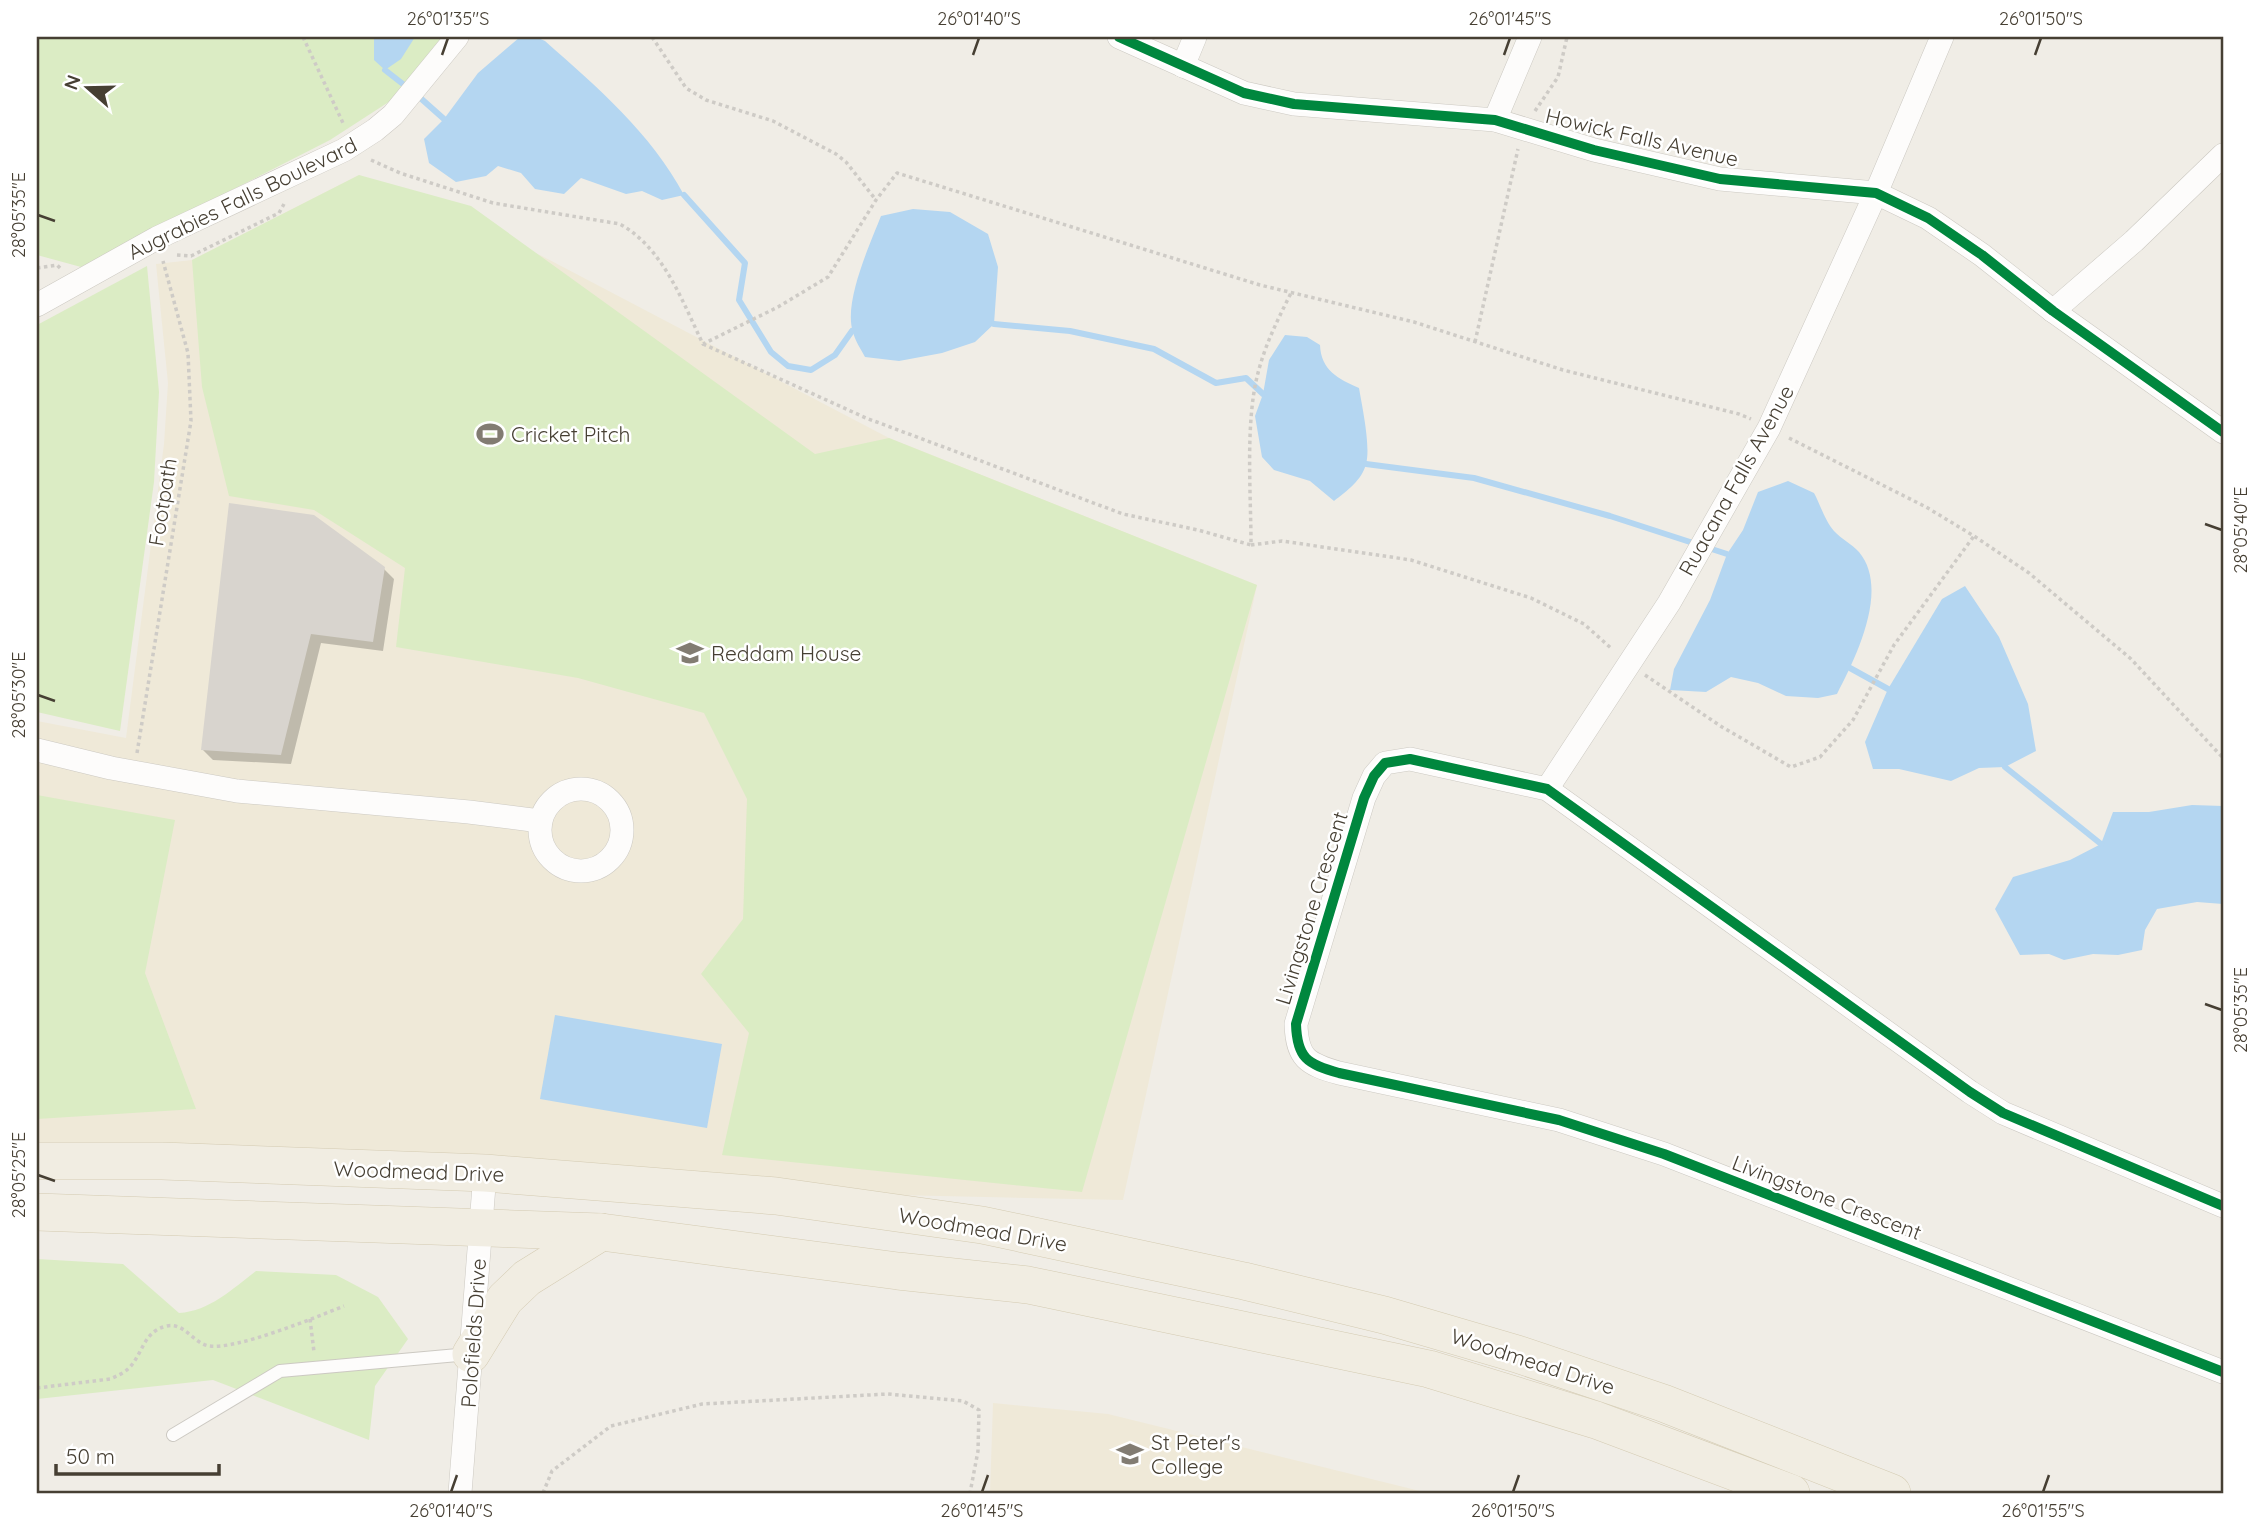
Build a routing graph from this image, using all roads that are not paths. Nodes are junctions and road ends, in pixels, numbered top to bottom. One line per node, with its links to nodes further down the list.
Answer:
1 (457, 37): 10 (street, Augrabies Falls Boulevard)
2 (1119, 37): 6 (street, Howick Falls Avenue)
3 (1195, 37): 6 (street)
4 (1530, 37): 7 (street)
5 (1942, 37): 9 (street, Ruacana Falls Avenue)
6 (1183, 66): 7 (street, Howick Falls Avenue)
7 (1495, 120): 9 (street, Howick Falls Avenue)
8 (2223, 155): 11 (street)
9 (1875, 193): 11 (street, Howick Falls Avenue); 14 (street, Ruacana Falls Avenue)
10 (37, 304)
11 (2053, 311): 12 (street, Howick Falls Avenue)
12 (2223, 432)
13 (37, 750): 15 (street)
14 (1547, 789): 18 (street, Livingstone Crescent); 23 (street, Livingstone Crescent)
15 (540, 821)
16 (37, 1161): 17 (main road, Woodmead Drive)
17 (485, 1173): 20 (street, Polofields Drive); 27 (main road, Woodmead Drive)
18 (2223, 1206)
19 (37, 1212): 20 (main road, Woodmead Drive)
20 (481, 1226): 21 (main road, Woodmead Drive); 22 (street, Polofields Drive)
21 (601, 1232): 22 (main road); 26 (main road, Woodmead Drive)
22 (471, 1354): 24 (lane); 25 (street, Polofields Drive)
23 (2223, 1372)
24 (173, 1435)
25 (460, 1493)
26 (1791, 1493)
27 (1892, 1493)

